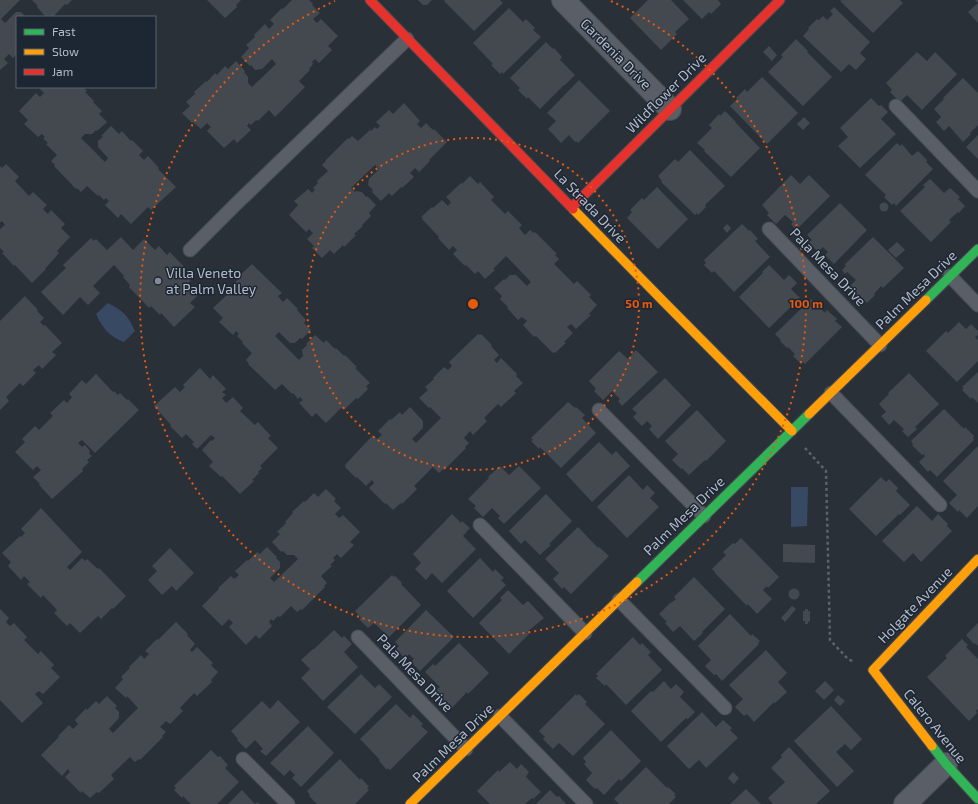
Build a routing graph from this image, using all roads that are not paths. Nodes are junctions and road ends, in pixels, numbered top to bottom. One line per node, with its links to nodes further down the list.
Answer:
1 (370, 0): 4 (street, La Strada Drive)
2 (563, 0): 6 (street, Gardenia Drive)
3 (780, 0): 6 (street, Wildflower Drive)
4 (407, 39): 8 (street, La Strada Drive); 11 (lane)
5 (896, 106): 7 (lane)
6 (670, 108): 8 (street, Wildflower Drive)
7 (978, 191)
8 (572, 207): 17 (street, La Strada Drive)
9 (769, 229): 14 (lane, Pala Mesa Drive)
10 (978, 249): 12 (street, Palm Mesa Drive)
11 (190, 250)
12 (950, 276): 13 (lane); 14 (street, Palm Mesa Drive)
13 (978, 305)
14 (880, 345): 15 (street, Palm Mesa Drive)
15 (831, 393): 17 (street, Palm Mesa Drive); 18 (lane)
16 (599, 410): 19 (lane)
17 (792, 431): 19 (street, Palm Mesa Drive)
18 (940, 505)
19 (704, 516): 22 (street, Palm Mesa Drive)
20 (480, 526): 23 (lane)
21 (978, 559): 25 (street, Holgate Avenue)
22 (619, 600): 23 (street, Palm Mesa Drive); 26 (lane)
23 (586, 633): 27 (street, Palm Mesa Drive)
24 (358, 637): 28 (lane, Pala Mesa Drive)
25 (873, 670): 30 (street, Calero Avenue)
26 (725, 708)
27 (500, 716): 28 (street, Palm Mesa Drive); 34 (lane)
28 (466, 749): 33 (street, Palm Mesa Drive)
29 (243, 759): 32 (lane)
30 (946, 764): 31 (street, Calero Avenue); 35 (street)
31 (978, 799)
32 (288, 804)
33 (410, 804)
34 (586, 804)
35 (905, 804)

